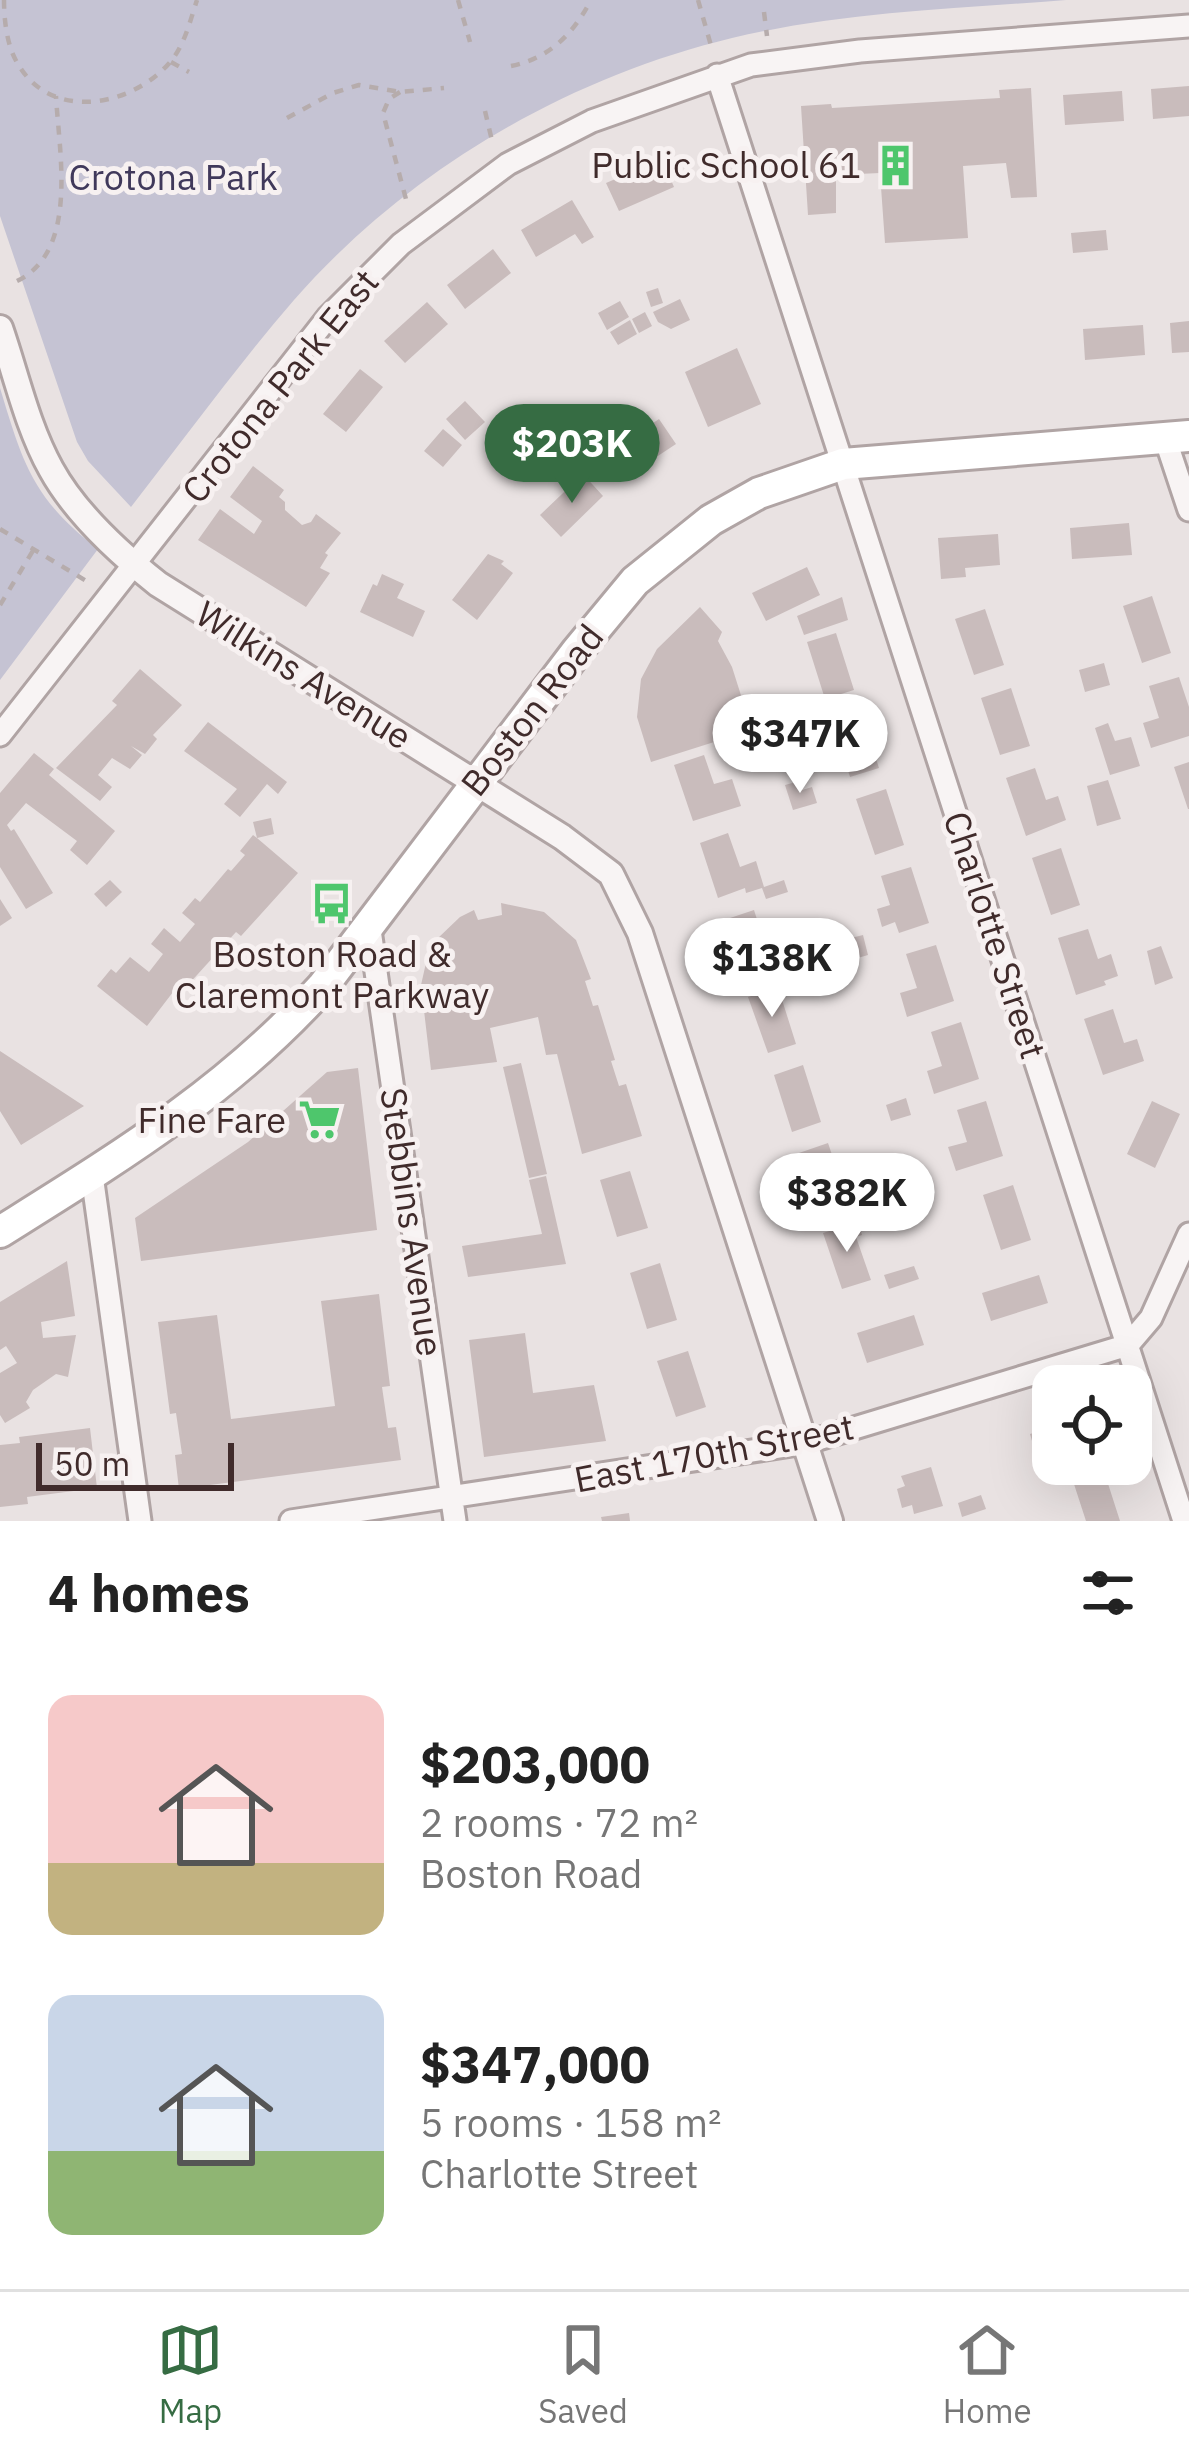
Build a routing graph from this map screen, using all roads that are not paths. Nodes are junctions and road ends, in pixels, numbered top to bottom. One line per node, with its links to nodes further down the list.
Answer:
1 (1189, 26): 2 (street, Crotona Park East)
2 (717, 75): 5 (street, Charlotte Street); 7 (street, Crotona Park East)
3 (0, 328): 7 (street, Wilkins Avenue)
4 (1177, 437): 5 (main road, Boston Road); 6 (street)
5 (843, 464): 9 (main road, Boston Road); 14 (street, Charlotte Street)
6 (1189, 510)
7 (135, 566): 8 (street, Crotona Park East); 9 (street, Wilkins Avenue)
8 (0, 735)
9 (476, 782): 10 (main road, Boston Road); 15 (street, Wilkins Avenue)
10 (368, 923): 11 (main road, Boston Road); 16 (street, Stebbins Avenue)
11 (92, 1174): 12 (main road, Boston Road); 17 (street)
12 (0, 1232)
13 (1189, 1234): 14 (street)
14 (1127, 1345): 15 (street, East 170th Street); 20 (street, Charlotte Street)
15 (805, 1443): 16 (street, East 170th Street); 19 (street, Wilkins Avenue)
16 (453, 1510): 18 (street, East 170th Street)
17 (140, 1521)
18 (292, 1521)
19 (830, 1521)
20 (1184, 1521)

